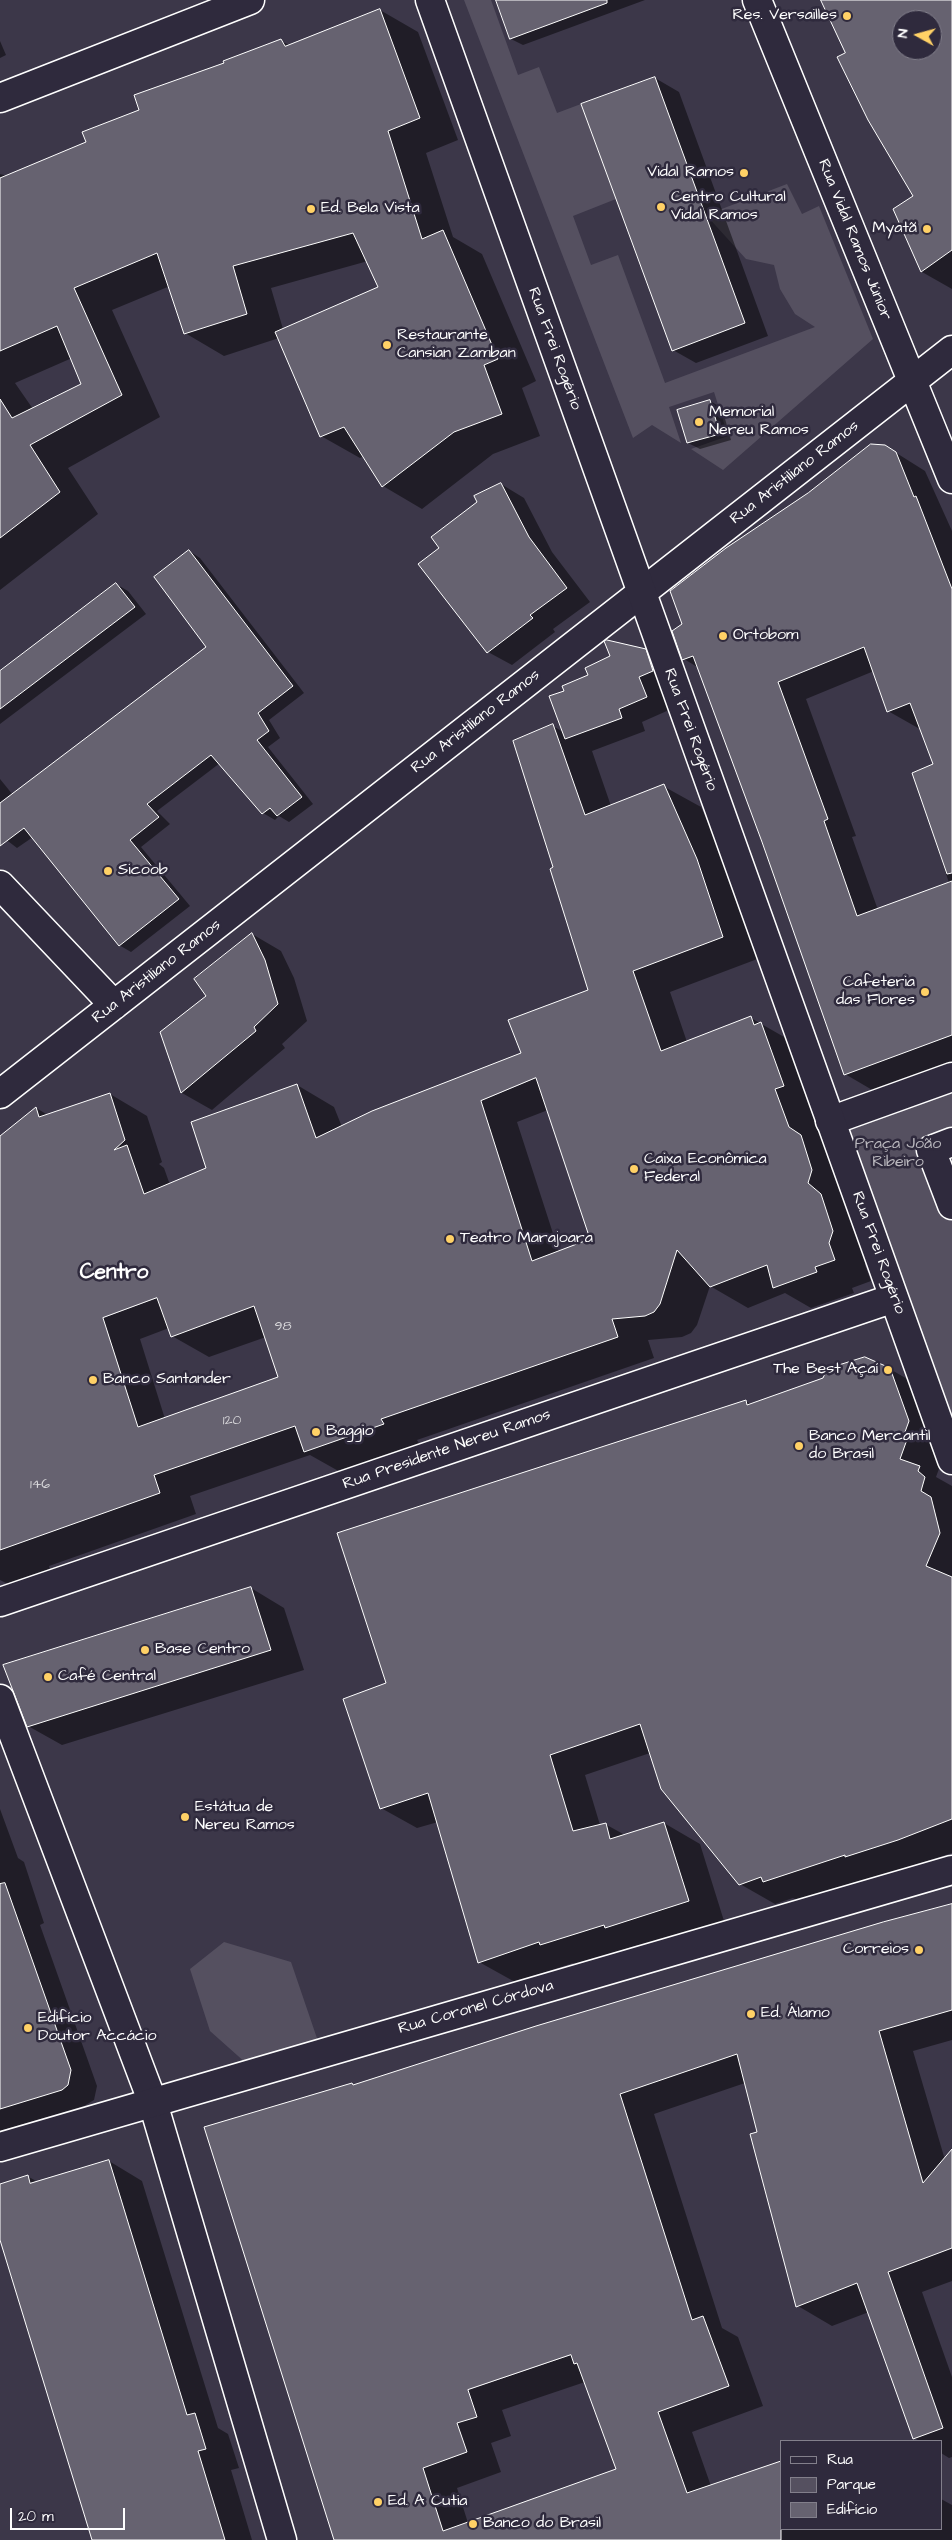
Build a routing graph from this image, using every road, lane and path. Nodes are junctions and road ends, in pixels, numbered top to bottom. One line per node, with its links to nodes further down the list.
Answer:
1 (250, 0): 4 (street)
2 (430, 0): 8 (street, Rua Frei Rogério)
3 (757, 0): 6 (street, Rua Vidal Ramos Júnior)
4 (0, 98)
5 (952, 350): 6 (street, Rua Aristiliano Ramos)
6 (912, 381): 7 (street, Rua Vidal Ramos Júnior); 8 (street, Rua Aristiliano Ramos)
7 (952, 479)
8 (641, 593): 10 (street, Rua Aristiliano Ramos); 13 (street, Rua Frei Rogério)
9 (0, 885): 10 (street)
10 (114, 1005): 12 (street, Rua Aristiliano Ramos)
11 (948, 1084): 13 (street)
12 (0, 1094)
13 (830, 1121): 16 (street, Rua Frei Rogério)
14 (932, 1150): 15 (street)
15 (952, 1205)
16 (894, 1298): 17 (street, Rua Frei Rogério); 18 (street, Rua Presidente Nereu Ramos)
17 (951, 1454)
18 (0, 1602)
19 (0, 1699): 21 (street)
20 (952, 1870): 21 (street, Rua Coronel Córdova)
21 (153, 2103): 22 (street, Rua Coronel Córdova); 23 (street)
22 (0, 2147)
23 (282, 2540)

